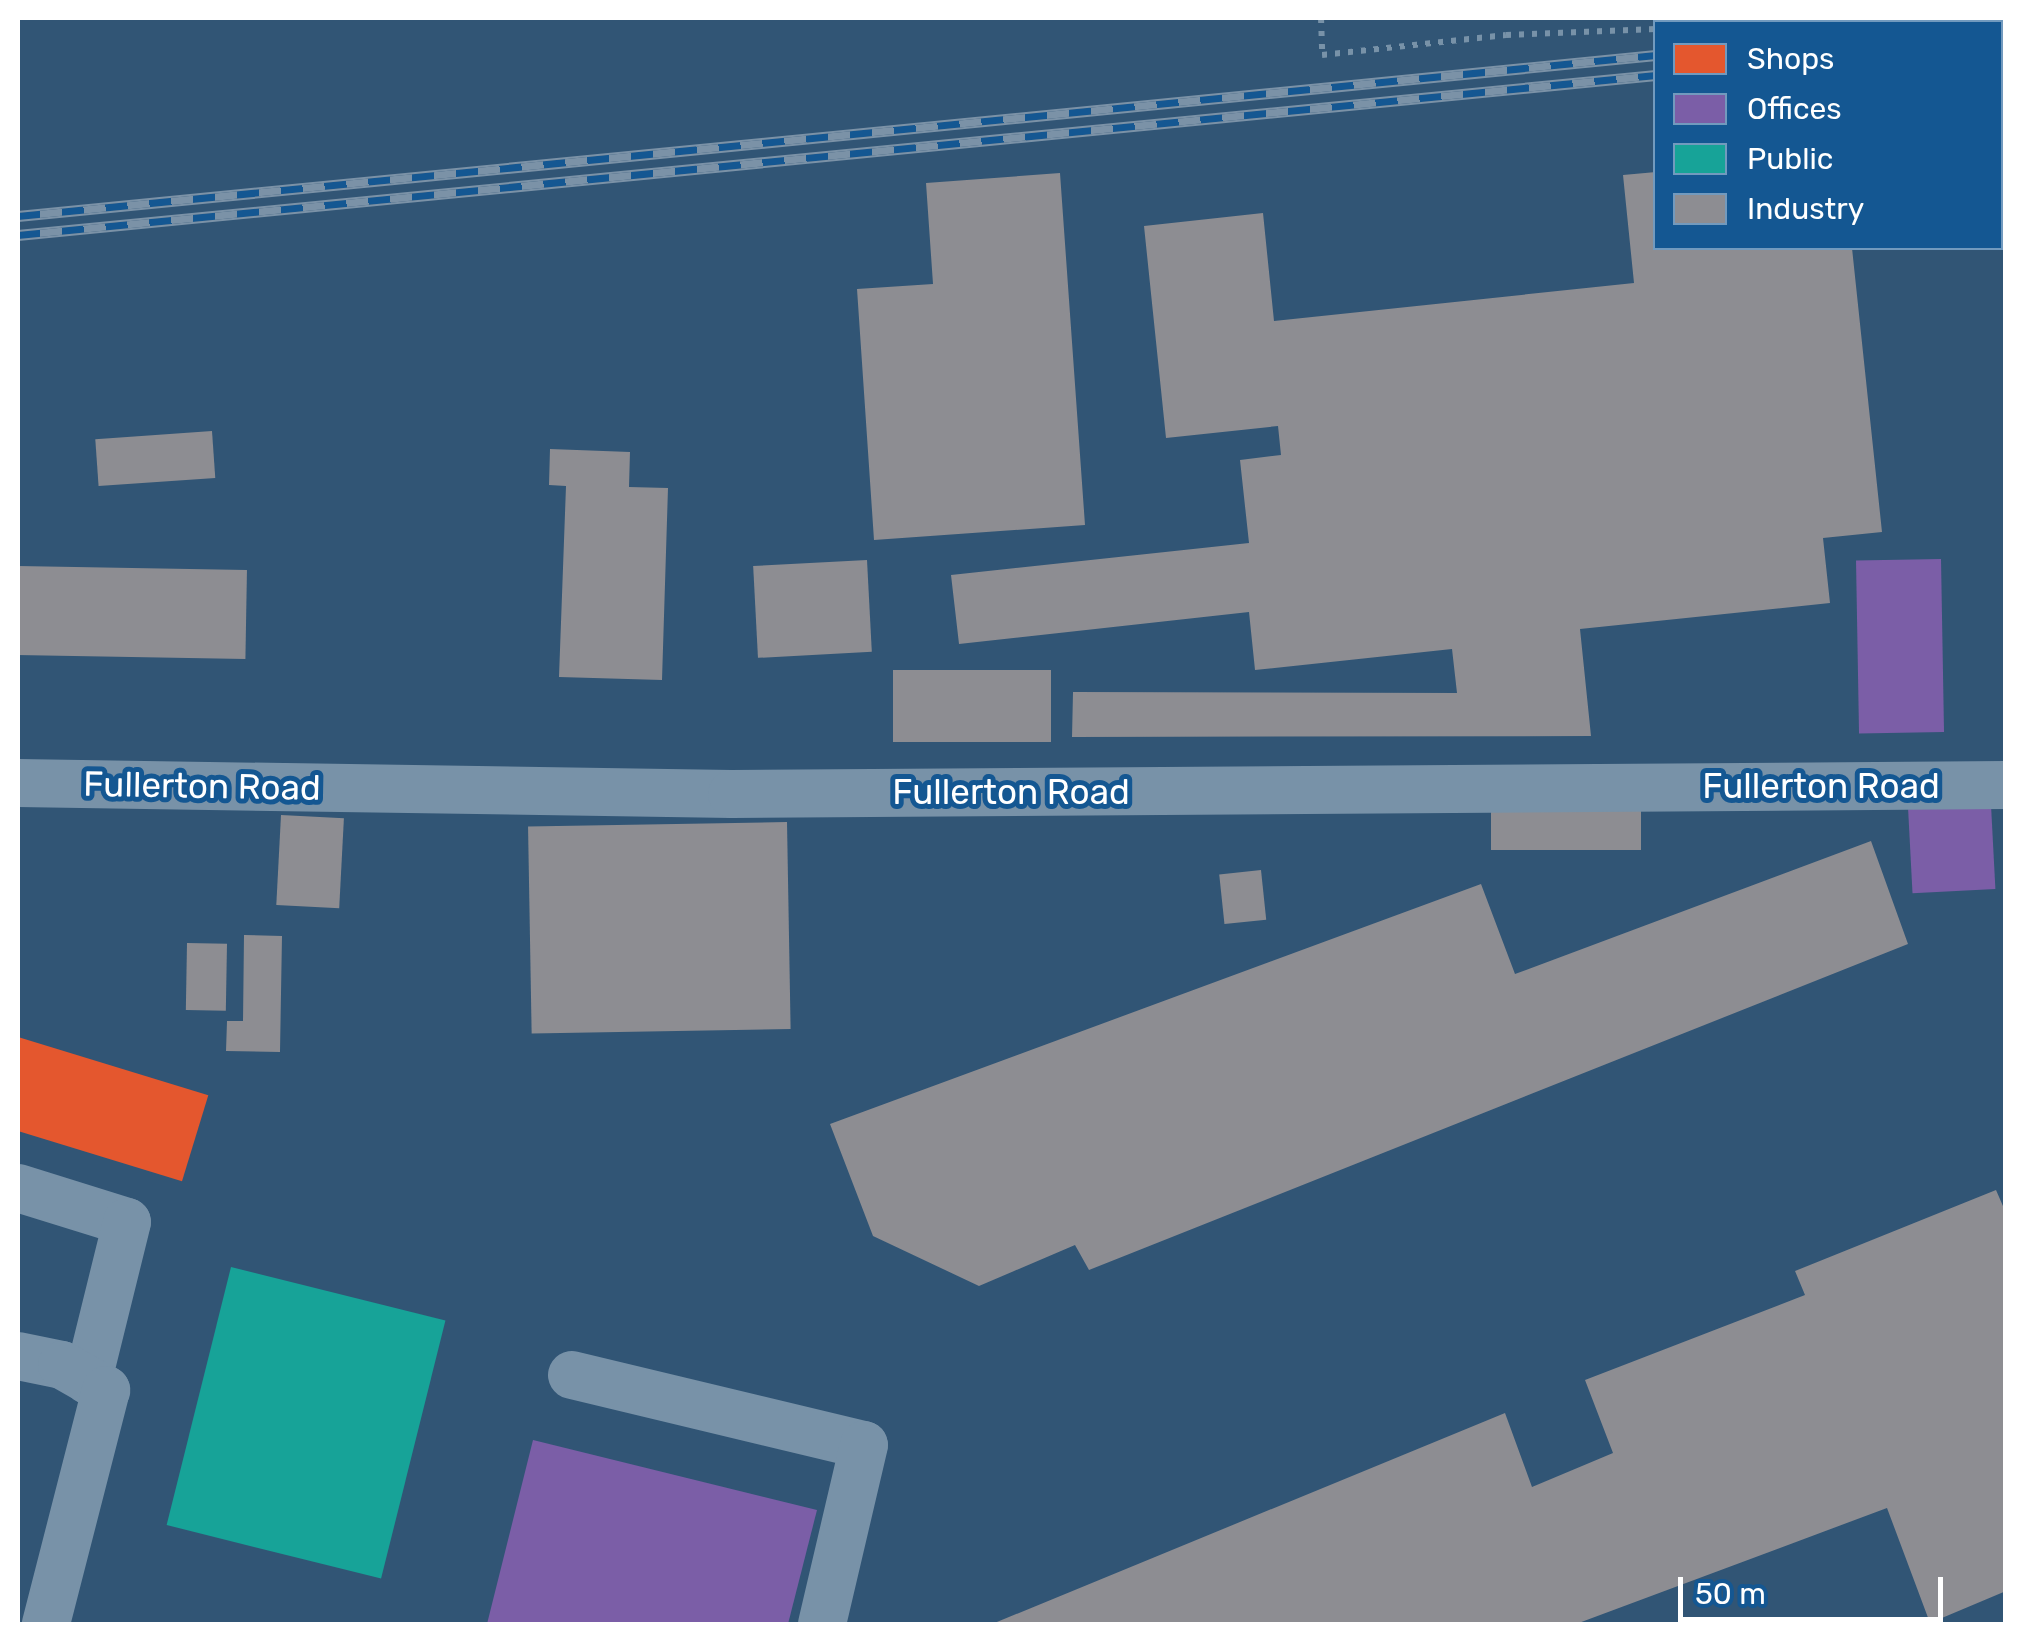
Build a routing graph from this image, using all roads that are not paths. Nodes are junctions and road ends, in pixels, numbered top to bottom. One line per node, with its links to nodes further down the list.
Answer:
1 (18, 783): 2 (street, Fullerton Road)
2 (2006, 785)
3 (18, 1188): 6 (street)
4 (18, 1356): 6 (street)
5 (572, 1374): 8 (street)
6 (88, 1380): 7 (street)
7 (46, 1624)
8 (822, 1624)

